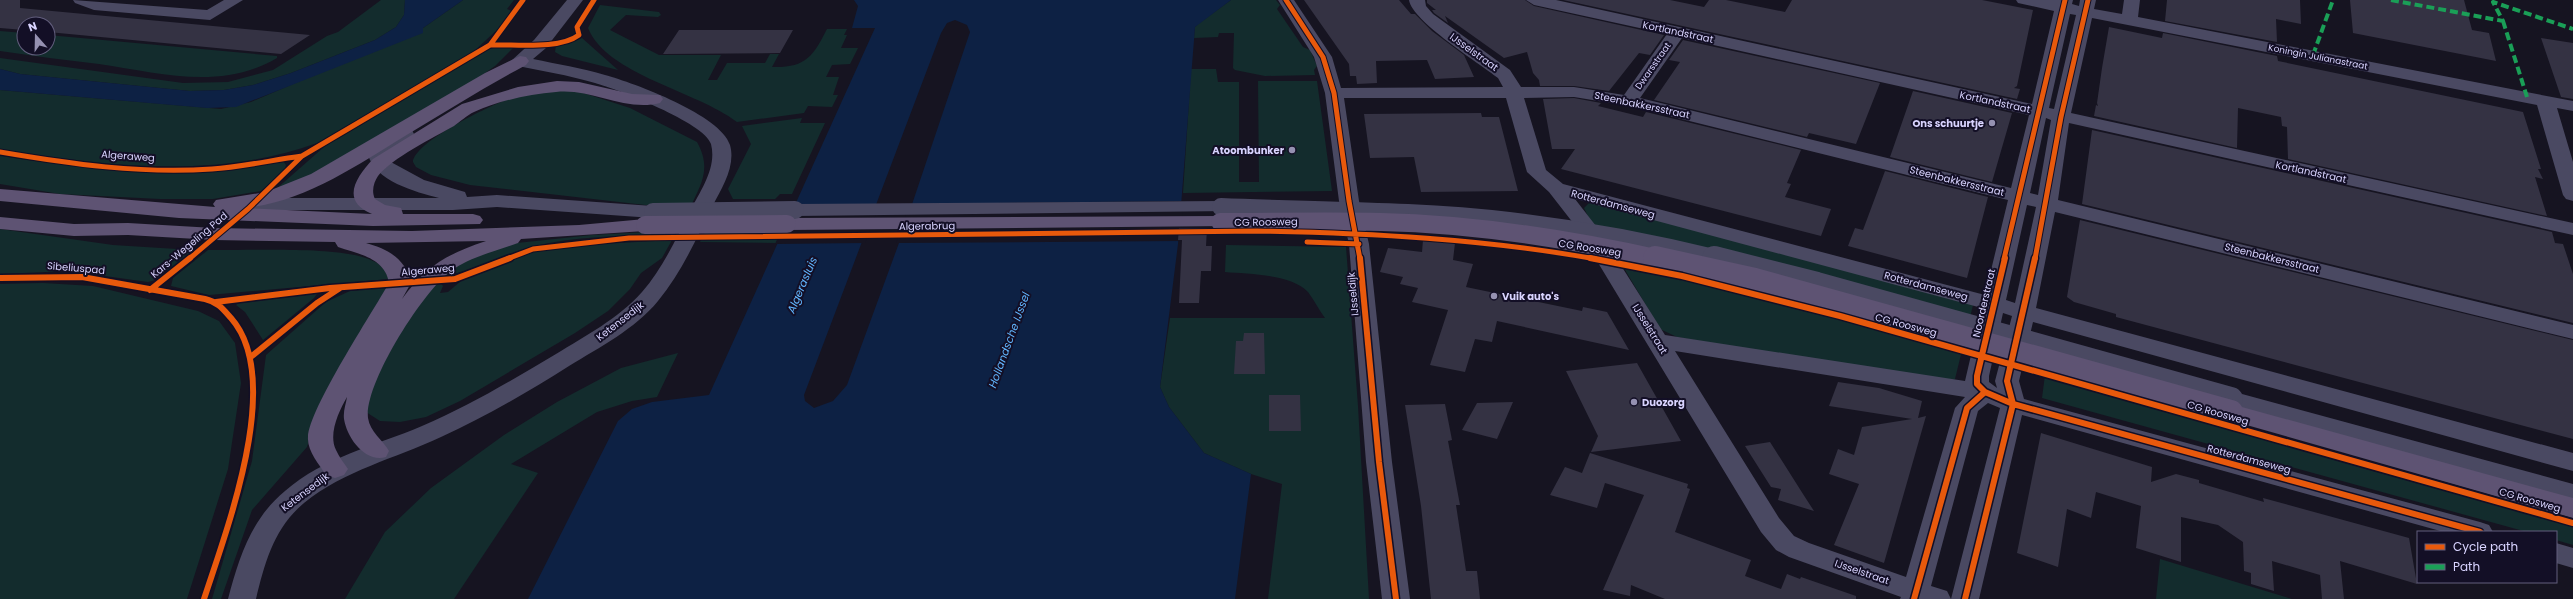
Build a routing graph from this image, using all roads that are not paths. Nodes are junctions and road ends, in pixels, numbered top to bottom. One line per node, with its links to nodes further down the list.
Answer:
1 (81, 0): 2 (street)
2 (235, 0)
3 (575, 0): 13 (street)
4 (1286, 0): 15 (street, IJsseldijk)
5 (1416, 0): 14 (street, IJsselstraat)
6 (1534, 0): 12 (street, Kortlandstraat)
7 (2024, 0): 9 (street, Koningin Julianastraat)
8 (2132, 0): 11 (street)
9 (2064, 4): 10 (street, Koningin Julianastraat); 21 (street, Noorderstraat)
10 (2086, 6): 11 (street, Koningin Julianastraat); 22 (street)
11 (2129, 21): 17 (street, Koningin Julianastraat)
12 (1677, 32): 18 (street, Dwarsstraat); 21 (street, Kortlandstraat)
13 (520, 60): 16 (street, Ketensedijk); 20 (main road); 23 (main road)
14 (1514, 92): 15 (street, Steenbakkersstraat); 18 (street, Steenbakkersstraat); 25 (street, IJsselstraat)
15 (1334, 93): 59 (street, IJsseldijk)
16 (654, 100): 20 (main road); 49 (street, Ketensedijk)
17 (2545, 100): 19 (street, Koningin Julianastraat); 27 (street)
18 (1629, 101): 28 (street, Steenbakkersstraat)
19 (2573, 106)
20 (468, 108): 24 (main road)
21 (2038, 111): 22 (street, Kortlandstraat); 28 (street, Noorderstraat)
22 (2061, 117): 30 (street); 39 (street, Kortlandstraat)
23 (421, 118): 24 (street); 31 (main road)
24 (380, 163): 29 (street); 32 (main road)
25 (1556, 188): 42 (street, Rotterdamseweg); 45 (street, IJsselstraat)
26 (0, 195): 33 (main road)
27 (2573, 195)
28 (2019, 196): 30 (street, Steenbakkersstraat); 42 (street, Noorderstraat)
29 (497, 201): 32 (street); 35 (street)
30 (2047, 203): 43 (street); 44 (street, Steenbakkersstraat)
31 (234, 204): 32 (street); 33 (main road)
32 (368, 204): 36 (main road)
33 (99, 205): 36 (main road)
34 (1220, 215): 35 (main road, Algerabrug, bridge); 48 (main road, CG Roosweg, bridge)
35 (649, 218): 38 (main road)
36 (443, 220): 38 (main road)
37 (0, 223): 41 (main road)
38 (622, 225): 40 (main road)
39 (2573, 229)
40 (527, 233): 41 (main road); 49 (main road)
41 (325, 236): 51 (main road)
42 (1995, 304): 43 (street, Rotterdamseweg); 46 (street, Noorderstraat)
43 (2024, 312): 47 (street); 50 (street, Rotterdamseweg)
44 (2573, 332)
45 (1657, 341): 46 (street); 57 (street, IJsselstraat)
46 (1985, 392): 47 (street, Rotterdamseweg); 57 (street)
47 (2013, 404): 54 (street, Rotterdamseweg); 60 (street)
48 (2231, 406): 52 (street, CG Roosweg); 53 (main road, CG Roosweg)
49 (377, 451): 51 (street, Ketensedijk)
50 (2573, 462)
51 (335, 469): 58 (street, Ketensedijk)
52 (2573, 493)
53 (2573, 508)
54 (2476, 531)
55 (2557, 553): 56 (street)
56 (2573, 558)
57 (1922, 596)
58 (242, 599)
59 (1396, 599)
60 (1965, 599)

